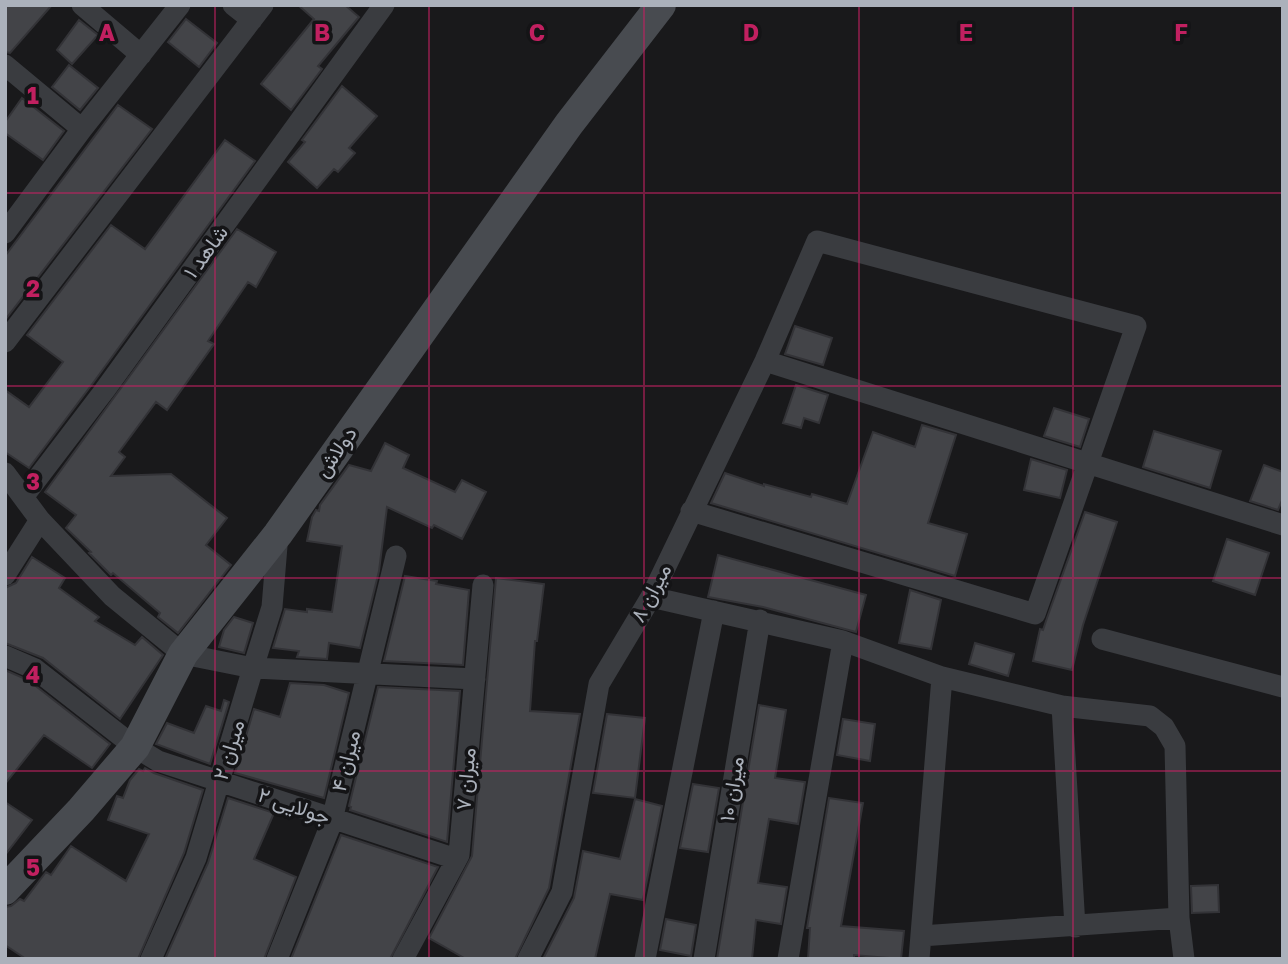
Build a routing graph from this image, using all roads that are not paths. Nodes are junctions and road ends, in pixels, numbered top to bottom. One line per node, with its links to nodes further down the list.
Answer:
1 (82, 5): 7 (street)
2 (180, 5): 7 (street)
3 (233, 5): 6 (street)
4 (384, 5): 15 (street, شاهد ۱)
5 (661, 5): 19 (street, دولاش)
6 (257, 13): 11 (street)
7 (141, 55): 9 (street)
8 (5, 65): 9 (street)
9 (82, 129): 10 (street)
10 (5, 233)
11 (5, 342)
12 (765, 361): 13 (street); 13 (street, میران ۸); 16 (street, میران ۸)
13 (1086, 463): 16 (street); 18 (street)
14 (5, 473): 15 (street)
15 (24, 496): 17 (street)
16 (691, 511): 23 (street, میران ۸)
17 (40, 520): 21 (street); 28 (street)
18 (1283, 525)
19 (278, 534): 28 (street, دولاش); 30 (street, میران ۲)
20 (396, 556): 31 (street, میران ۴)
21 (5, 575)
22 (483, 586): 33 (street, میران ۷)
23 (652, 597): 24 (street); 47 (street, میران ۸)
24 (714, 611): 25 (street); 48 (street)
25 (760, 620): 27 (street); 49 (street, میران ۱۰)
26 (1102, 639): 34 (street)
27 (843, 641): 32 (street); 50 (street)
28 (183, 654): 30 (street); 36 (street, دولاش)
29 (5, 656): 36 (street, جولایی ۲)
30 (253, 668): 31 (street); 37 (street, میران ۲)
31 (368, 672): 33 (street); 38 (street, میران ۴)
32 (942, 677): 35 (street); 43 (street)
33 (475, 679): 39 (street, میران ۷)
34 (1283, 687)
35 (1062, 706): 41 (street); 42 (street)
36 (135, 747): 37 (street, جولایی ۲); 40 (street, دولاش)
37 (219, 780): 38 (street, جولایی ۲); 44 (street, میران ۲)
38 (332, 820): 39 (street, جولایی ۲); 45 (street, میران ۴)
39 (456, 859): 46 (street, میران ۷)
40 (5, 890)
41 (1179, 918): 42 (street); 52 (street)
42 (1075, 927): 43 (street)
43 (921, 936): 51 (street)
44 (151, 959)
45 (277, 959)
46 (403, 959)
47 (528, 959)
48 (645, 959)
49 (704, 959)
50 (788, 959)
51 (919, 959)
52 (1184, 959)

